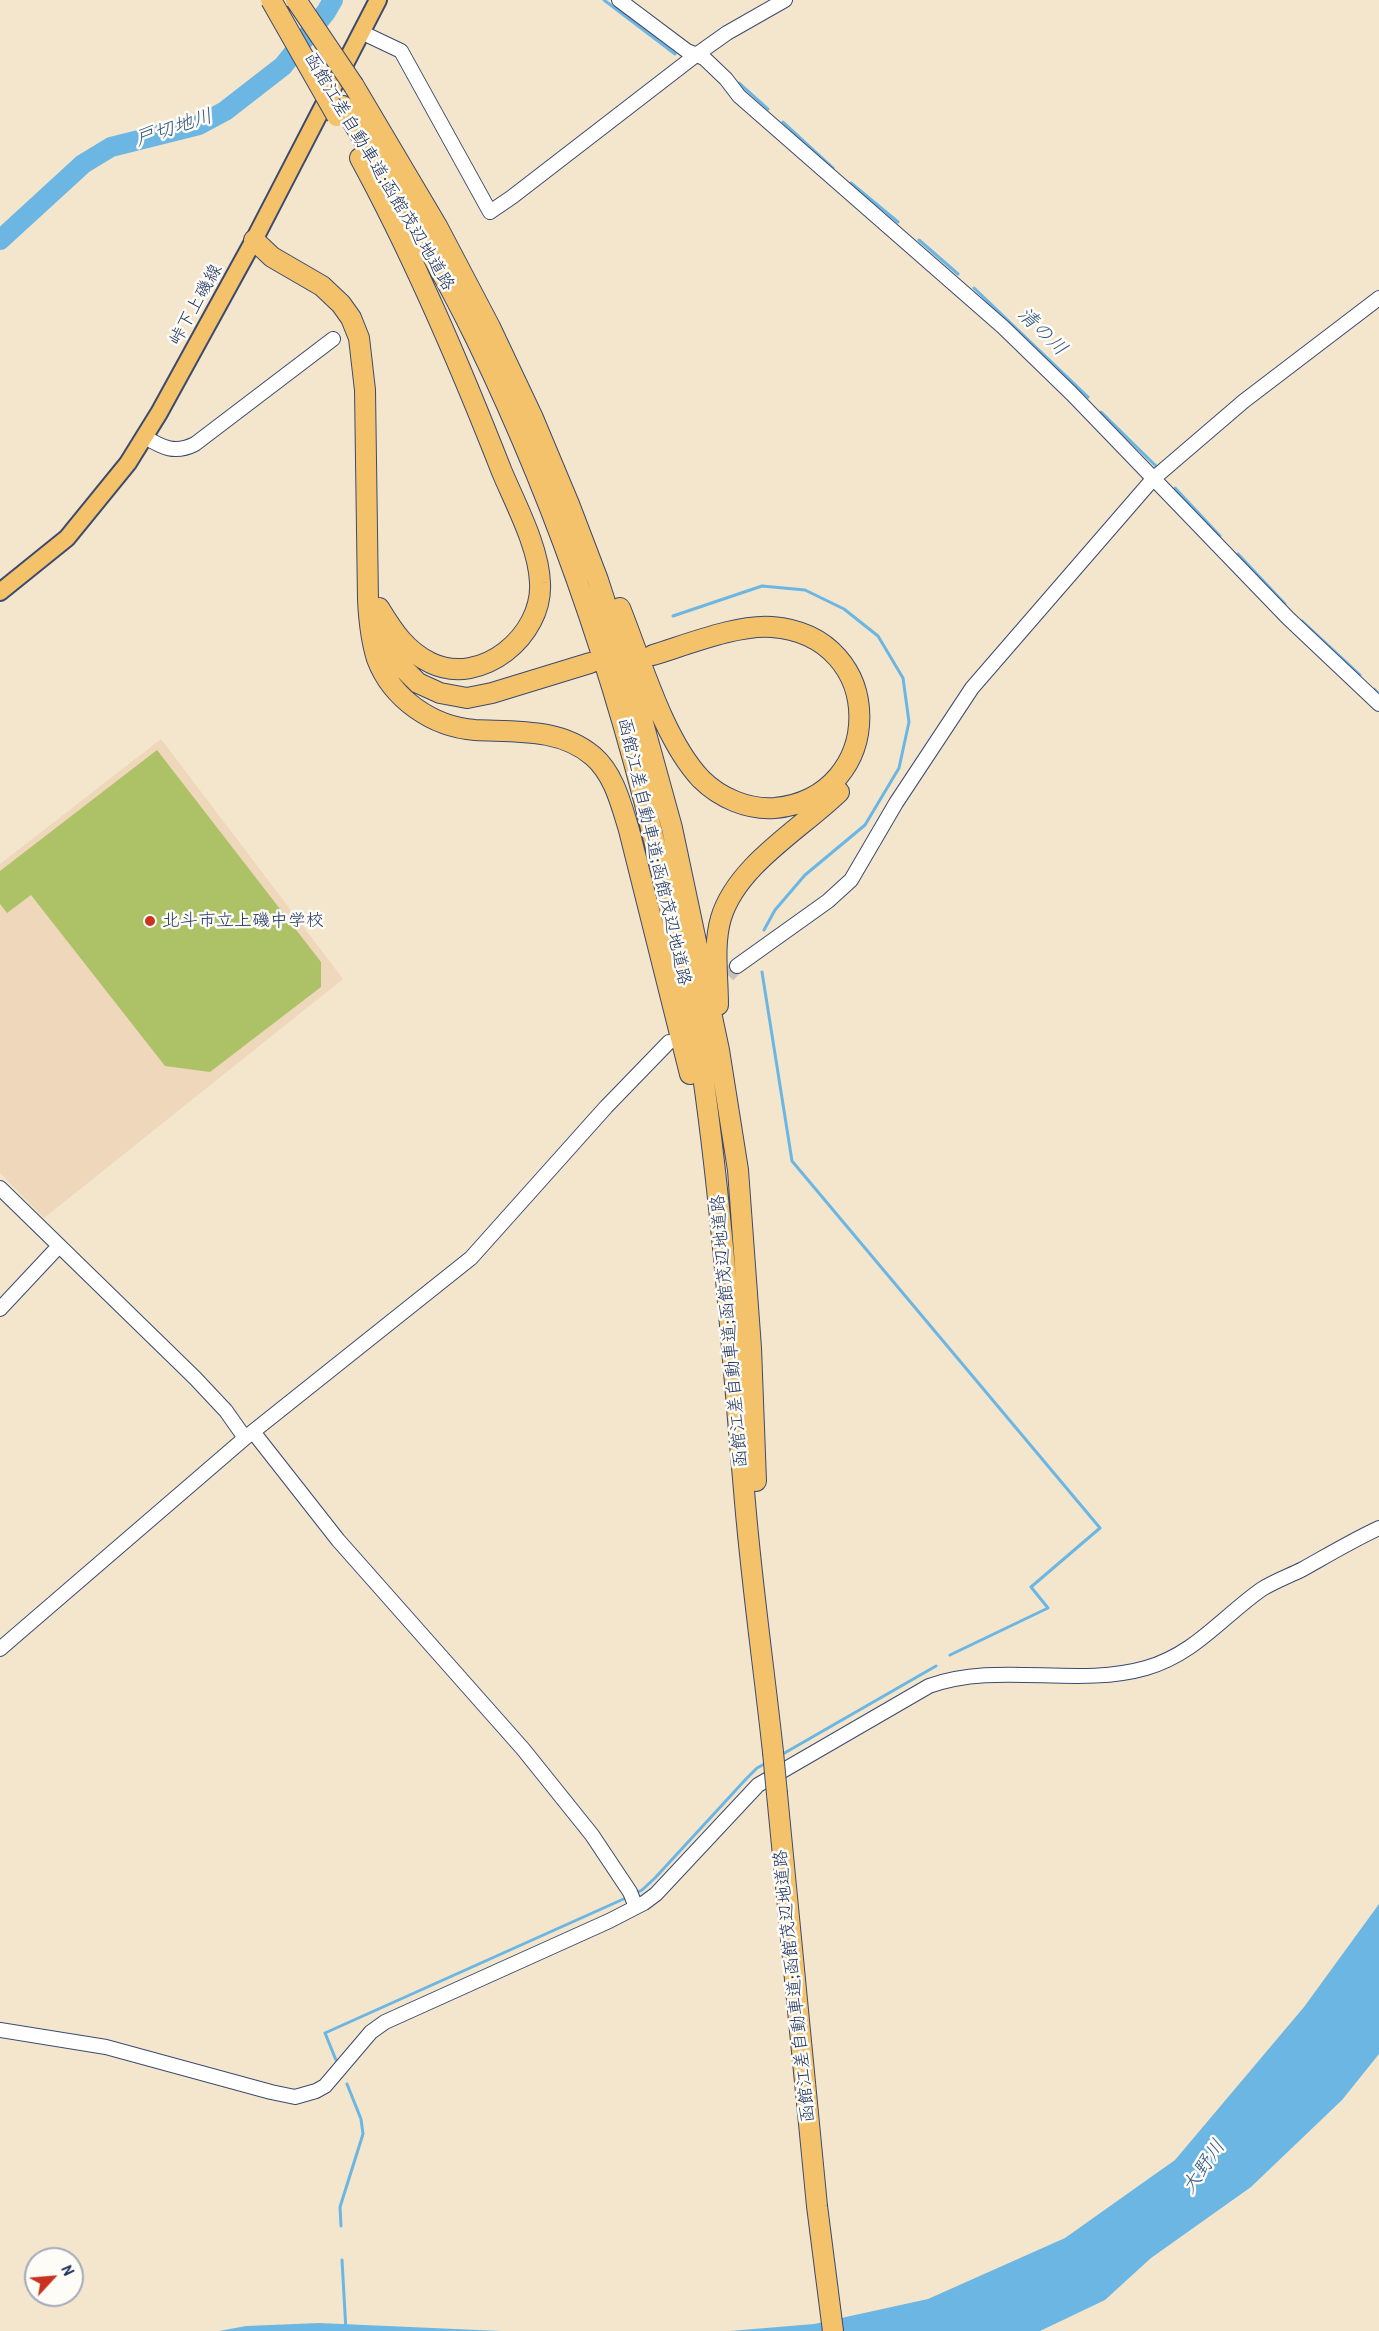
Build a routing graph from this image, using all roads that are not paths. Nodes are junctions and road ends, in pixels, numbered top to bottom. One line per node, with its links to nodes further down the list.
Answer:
1 (271, 0): 8 (highway, bridge)
2 (296, 0): 12 (highway, 函館江差自動車道;函館茂辺地道路, bridge)
3 (378, 0): 6 (main road, 峠下上磯線)
4 (619, 0): 7 (street)
5 (785, 0): 7 (street)
6 (361, 33): 7 (street); 9 (main road, 峠下上磯線)
7 (696, 55): 14 (street)
8 (340, 111): 16 (highway); 23 (highway, 函館江差自動車道;函館茂辺地道路)
9 (254, 240): 13 (main road, 峠下上磯線); 16 (highway); 17 (highway)
10 (1379, 298): 14 (street)
11 (333, 339): 13 (street)
12 (532, 418): 21 (highway, 函館江差自動車道;函館茂辺地道路); 21 (highway)
13 (145, 438): 15 (main road, 峠下上磯線)
14 (1153, 479): 18 (street); 19 (street)
15 (0, 592)
16 (379, 608): 17 (highway)
17 (378, 659): 23 (highway)
18 (1379, 704)
19 (737, 966)
20 (669, 1042): 26 (street)
21 (719, 1050): 28 (highway, 函館江差自動車道;函館茂辺地道路)
22 (0, 1188): 24 (street)
23 (723, 1239): 28 (highway, 函館江差自動車道;函館茂辺地道路)
24 (59, 1246): 25 (street); 26 (street)
25 (0, 1309)
26 (249, 1435): 29 (street); 30 (street)
27 (1379, 1528): 30 (street)
28 (762, 1640): 32 (highway, 函館江差自動車道;函館茂辺地道路, bridge)
29 (0, 1649)
30 (633, 1899): 31 (street)
31 (0, 2030)
32 (834, 2331)

